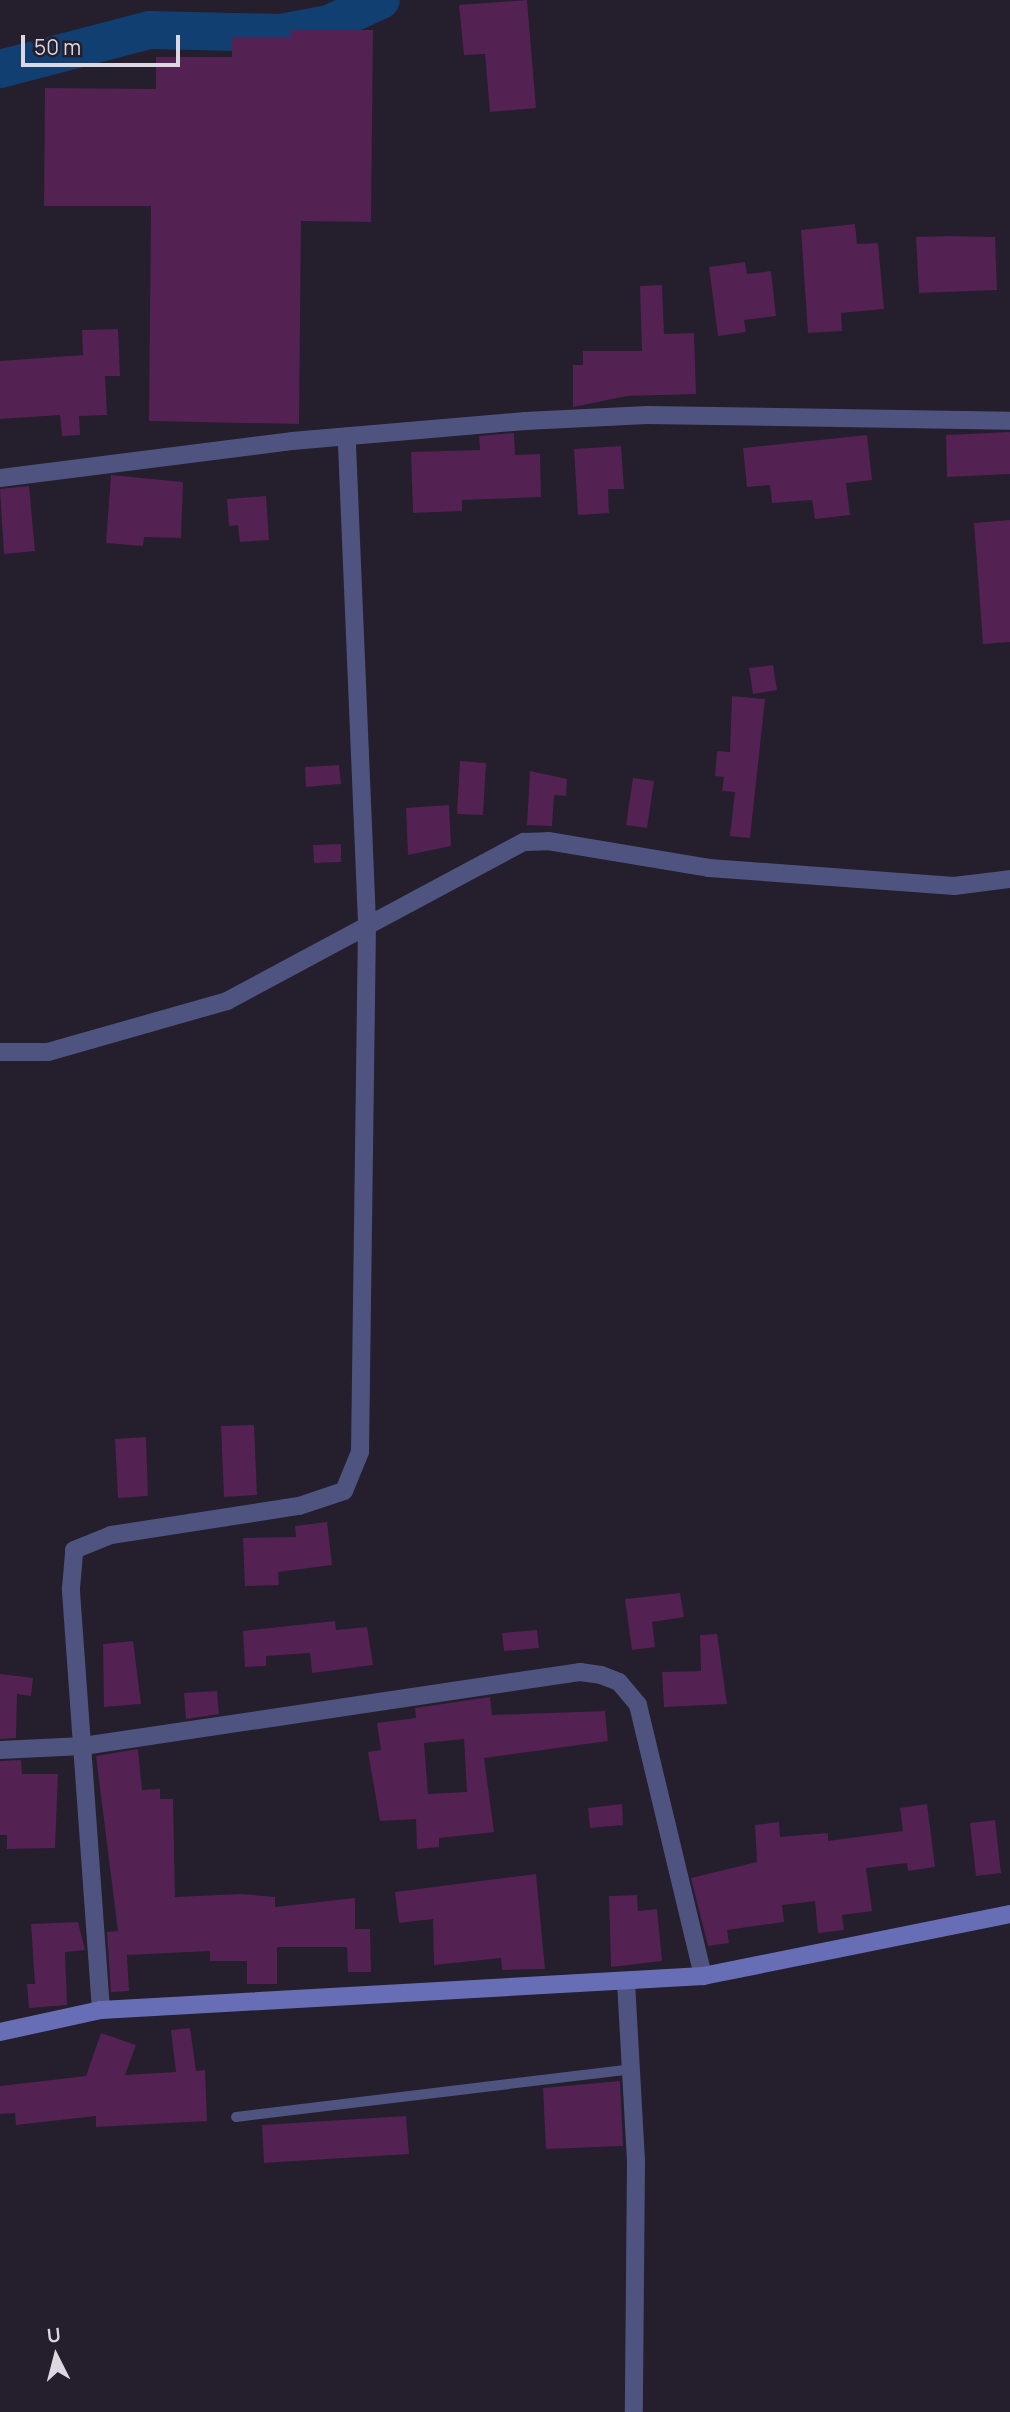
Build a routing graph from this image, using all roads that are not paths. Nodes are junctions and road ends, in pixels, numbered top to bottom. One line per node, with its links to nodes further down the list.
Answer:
1 (1010, 421): 2 (street)
2 (347, 436): 3 (street); 5 (street)
3 (0, 478)
4 (1010, 878): 5 (street)
5 (367, 922): 6 (street); 7 (street)
6 (0, 1052)
7 (83, 1746): 8 (street); 10 (street); 12 (street)
8 (0, 1750)
9 (1010, 1914): 10 (street)
10 (703, 1976): 11 (street)
11 (626, 1982): 12 (street); 14 (street)
12 (101, 2010): 13 (street)
13 (0, 2032)
14 (631, 2069): 15 (lane); 16 (street)
15 (236, 2117)
16 (634, 2412)

